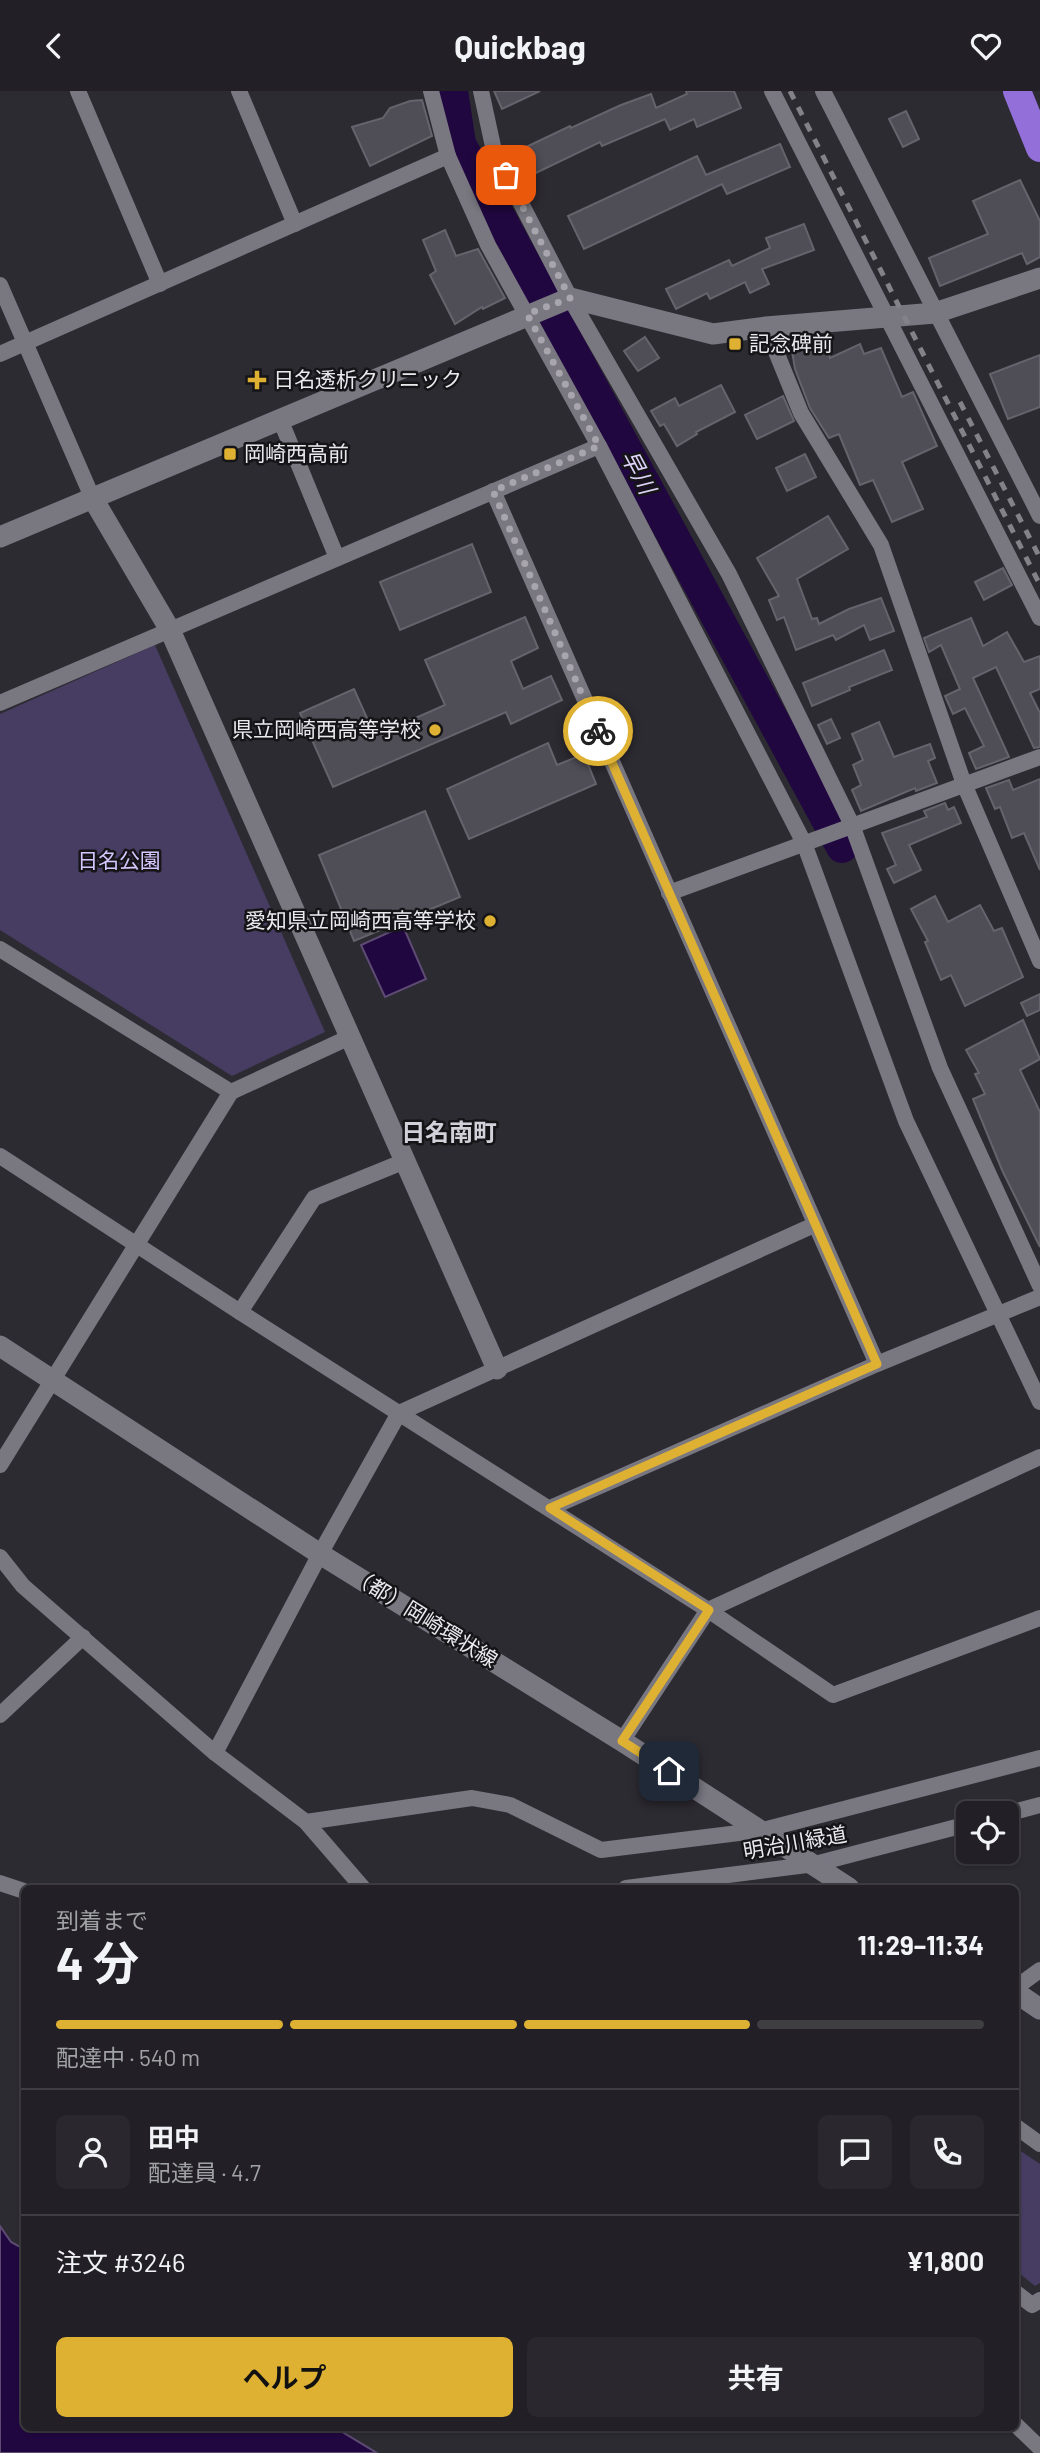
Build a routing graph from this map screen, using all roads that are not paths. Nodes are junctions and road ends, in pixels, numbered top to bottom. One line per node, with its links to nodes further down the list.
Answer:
1 (78, 91): 12 (street)
2 (239, 91): 10 (street)
3 (431, 91): 9 (street)
4 (481, 91): 14 (street)
5 (772, 91): 17 (street)
6 (823, 91): 15 (street)
7 (1017, 91): 8 (highway)
8 (1040, 148)
9 (448, 156): 10 (street); 16 (street)
10 (295, 224): 12 (street)
11 (1040, 278): 15 (street)
12 (160, 283): 19 (street)
13 (0, 285): 19 (street)
14 (570, 298): 16 (street); 18 (street); 33 (street)
15 (935, 313): 17 (street); 25 (street)
16 (527, 314): 21 (street); 22 (street)
17 (888, 315): 18 (street); 28 (street)
18 (766, 327): 32 (street)
19 (25, 343): 20 (street); 24 (street)
20 (0, 354)
21 (280, 419): 24 (street); 27 (street)
22 (599, 446): 23 (street); 34 (street)
23 (493, 491): 27 (street); 35 (street)
24 (92, 497): 26 (street); 29 (street)
25 (1040, 516)
26 (0, 537)
27 (337, 558): 29 (street)
28 (1040, 618)
29 (170, 630): 30 (street); 38 (street)
30 (0, 703)
31 (1040, 757): 32 (street)
32 (964, 784): 33 (street); 37 (street)
33 (852, 825): 34 (street); 44 (street)
34 (804, 843): 35 (street); 47 (street)
35 (669, 893): 42 (street)
36 (0, 949): 39 (street)
37 (1040, 961)
38 (351, 1037): 39 (street); 41 (street)
39 (231, 1092): 43 (street)
40 (0, 1156): 43 (street)
41 (405, 1161): 46 (street); 50 (street)
42 (814, 1225): 49 (street); 50 (street)
43 (136, 1245): 46 (street); 51 (street)
44 (1040, 1286)
45 (1040, 1297): 47 (street)
46 (240, 1312): 53 (street)
47 (999, 1314): 49 (street); 52 (street)
48 (0, 1346): 51 (street, （都）岡崎環状線)
49 (877, 1364): 56 (street)
50 (497, 1369): 53 (street)
51 (52, 1380): 55 (street); 57 (street, （都）岡崎環状線)
52 (1040, 1402)
53 (398, 1413): 56 (street); 57 (street)
54 (1040, 1457): 59 (street)
55 (0, 1465)
56 (550, 1508): 59 (street)
57 (320, 1554): 63 (street, （都）岡崎環状線); 64 (street)
58 (0, 1557): 61 (street)
59 (709, 1610): 60 (street); 63 (street)
60 (1040, 1618)
61 (83, 1637): 62 (street); 64 (street)
62 (0, 1714)
63 (622, 1741): 70 (street, （都）岡崎環状線)
64 (215, 1753): 68 (street)
65 (1040, 1758): 70 (street, 明治川緑道)
66 (1040, 1805): 67 (street)
67 (1019, 1811)
68 (306, 1822): 70 (street, 明治川緑道); 73 (street)
69 (956, 1827): 71 (street, 明治川緑道)
70 (763, 1830): 71 (street, （都）岡崎環状線)
71 (815, 1864): 74 (street, 明治川緑道); 75 (street, （都）岡崎環状線)
72 (0, 1883): 76 (street)
73 (360, 1885)
74 (650, 1885)
75 (845, 1885)
76 (21, 1890)
77 (1040, 1970): 78 (street)
78 (1019, 1987)
79 (1019, 1993): 80 (street)
80 (1040, 2009)
81 (1019, 2129): 82 (street)
82 (1040, 2144)
83 (1019, 2295): 84 (street)
84 (1040, 2300)
85 (1019, 2428): 86 (street)
86 (1040, 2448)

